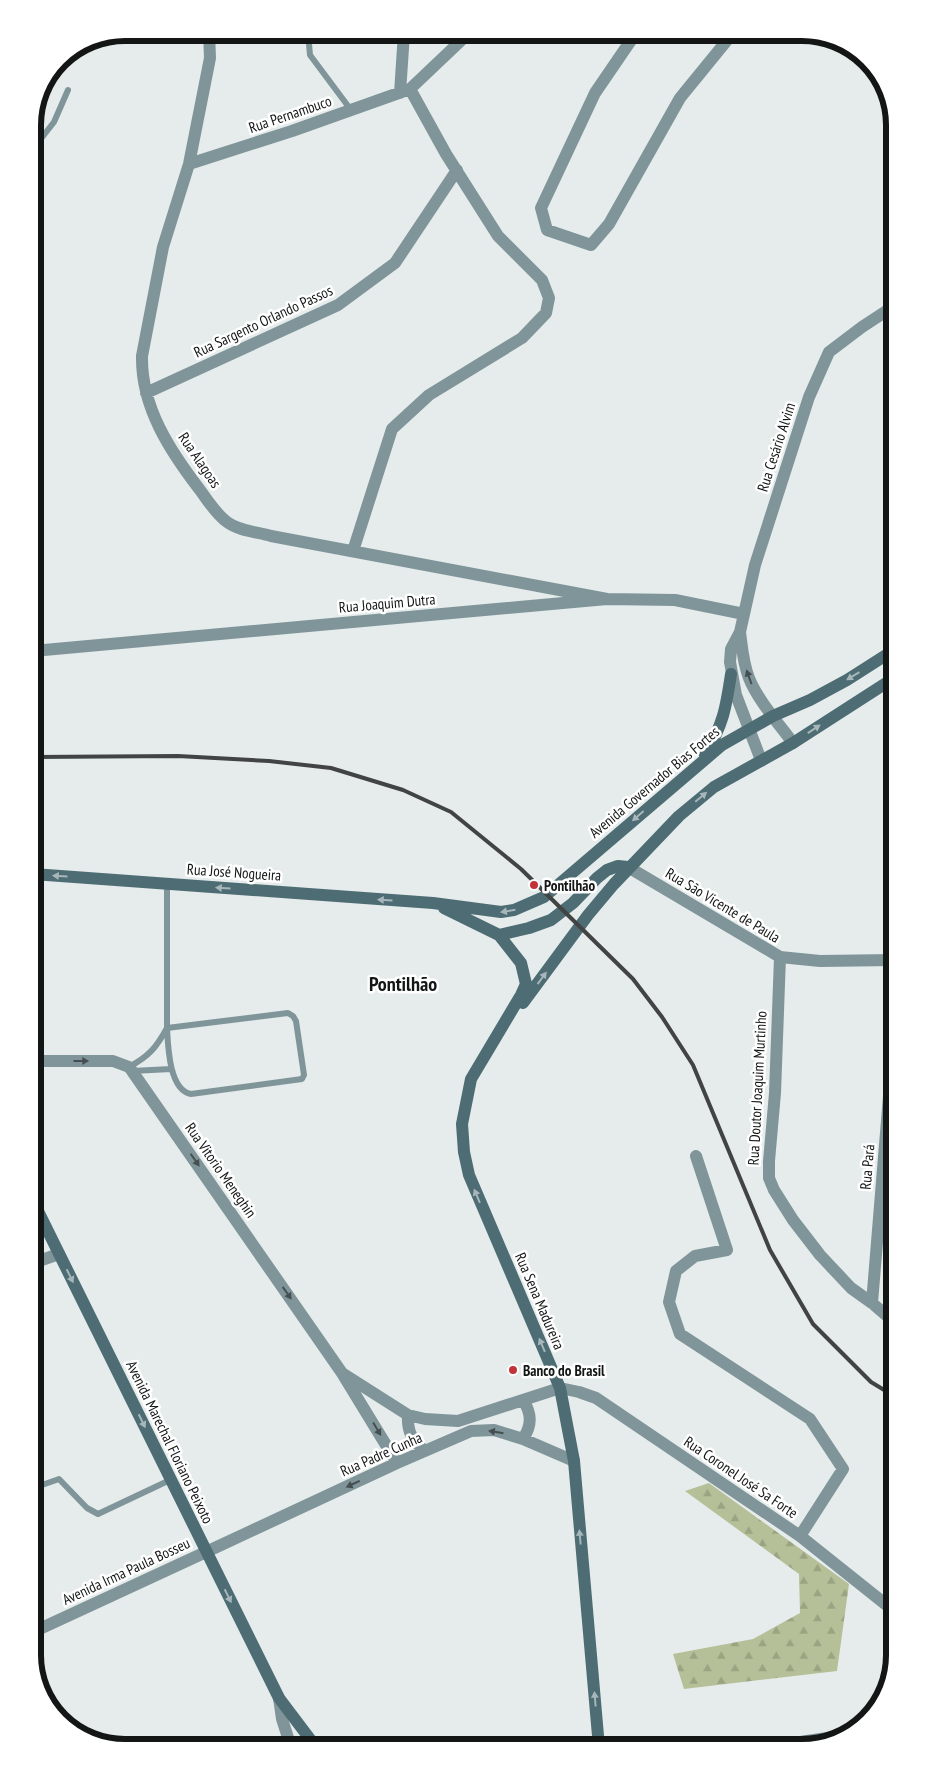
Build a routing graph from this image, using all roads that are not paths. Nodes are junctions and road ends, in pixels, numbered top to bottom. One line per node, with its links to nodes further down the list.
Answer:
1 (209, 41): 11 (street, Rua Alagoas)
2 (309, 41): 9 (lane)
3 (404, 41): 8 (street)
4 (460, 41): 8 (street)
5 (631, 41): 6 (street)
6 (726, 41)
7 (68, 90): 10 (lane)
8 (405, 91): 9 (street, Rua Pernambuco); 12 (street)
9 (351, 110): 11 (street, Rua Pernambuco)
10 (41, 139)
11 (189, 164): 14 (street, Rua Alagoas)
12 (457, 170): 14 (street, Rua Sargento Orlando Passos); 15 (street)
13 (886, 311): 17 (street, Rua Cesário Alvim)
14 (146, 393): 15 (street, Rua Alagoas)
15 (353, 552): 16 (street, Rua Alagoas)
16 (607, 599): 17 (street, Rua Joaquim Dutra); 19 (street, Rua Joaquim Dutra)
17 (744, 614): 18 (street, Rua Cesário Alvim)
18 (740, 632): 21 (street); 23 (street, one-way to 18)
19 (41, 650)
20 (886, 655): 23 (main road, Avenida Governador Bias Fortes, one-way to 23)
21 (731, 674): 24 (street); 27 (main road)
22 (886, 683): 25 (main road, one-way to 22)
23 (773, 716): 24 (main road, Avenida Governador Bias Fortes); 25 (street)
24 (749, 729): 26 (street); 27 (main road, Avenida Governador Bias Fortes)
25 (793, 743): 26 (main road)
26 (761, 760): 28 (main road, one-way to 26)
27 (701, 761): 31 (main road, Avenida Governador Bias Fortes, one-way to 31)
28 (628, 867): 32 (main road); 33 (street, Rua São Vicente de Paula); 36 (main road, one-way to 28)
29 (41, 875): 30 (main road, Rua José Nogueira, one-way to 29)
30 (167, 884): 31 (main road, Rua José Nogueira, one-way to 30); 35 (lane)
31 (433, 903): 32 (main road)
32 (499, 935): 36 (main road)
33 (780, 957): 34 (street, Rua São Vicente de Paula); 45 (street, Rua Doutor Joaquim Murtinho)
34 (886, 960)
35 (167, 1028): 38 (lane); 38 (lane); 39 (lane)
36 (501, 1030): 48 (main road, Rua Sena Madureira, one-way to 36)
37 (41, 1061): 39 (street, one-way to 39)
38 (171, 1068): 39 (lane)
39 (130, 1069): 47 (street, Rua Vitorio Meneghin, one-way to 47)
40 (886, 1132): 45 (street, Rua Pará)
41 (696, 1156): 57 (street)
42 (41, 1219): 43 (main road, Avenida Marechal Floriano Peixoto)
43 (59, 1254): 44 (street); 55 (main road, Avenida Marechal Floriano Peixoto, one-way to 55)
44 (41, 1260)
45 (872, 1303): 46 (street, Rua Doutor Joaquim Murtinho)
46 (886, 1315)
47 (342, 1372): 50 (street, Rua Vitorio Meneghin); 54 (street, Rua Vitorio Meneghin, one-way to 54)
48 (560, 1388): 49 (street); 53 (main road, Rua Sena Madureira); 57 (street, Rua Coronel José Sa Forte)
49 (523, 1400): 50 (street, Rua Vitorio Meneghin); 51 (street)
50 (408, 1415): 52 (street)
51 (523, 1439): 52 (street, Rua Padre Cunha, one-way to 52); 53 (street, Rua Padre Cunha)
52 (425, 1451): 54 (street, Rua Padre Cunha)
53 (574, 1461): 66 (main road, Rua Sena Madureira, one-way to 53)
54 (397, 1463): 58 (street, Rua Padre Cunha, one-way to 58)
55 (170, 1480): 56 (lane); 58 (main road, Avenida Marechal Floriano Peixoto)
56 (41, 1486)
57 (800, 1536): 59 (street, Rua Coronel José Sa Forte)
58 (206, 1552): 60 (street, Avenida Irma Paula Bosseu); 61 (main road, Avenida Marechal Floriano Peixoto, one-way to 61)
59 (886, 1605)
60 (41, 1628)
61 (278, 1698): 64 (street, Avenida Marechal Floriano Peixoto); 65 (main road, Avenida Marechal Floriano Peixoto)
62 (821, 1736): 63 (lane)
63 (808, 1738)
64 (288, 1739)
65 (310, 1739)
66 (598, 1739)

